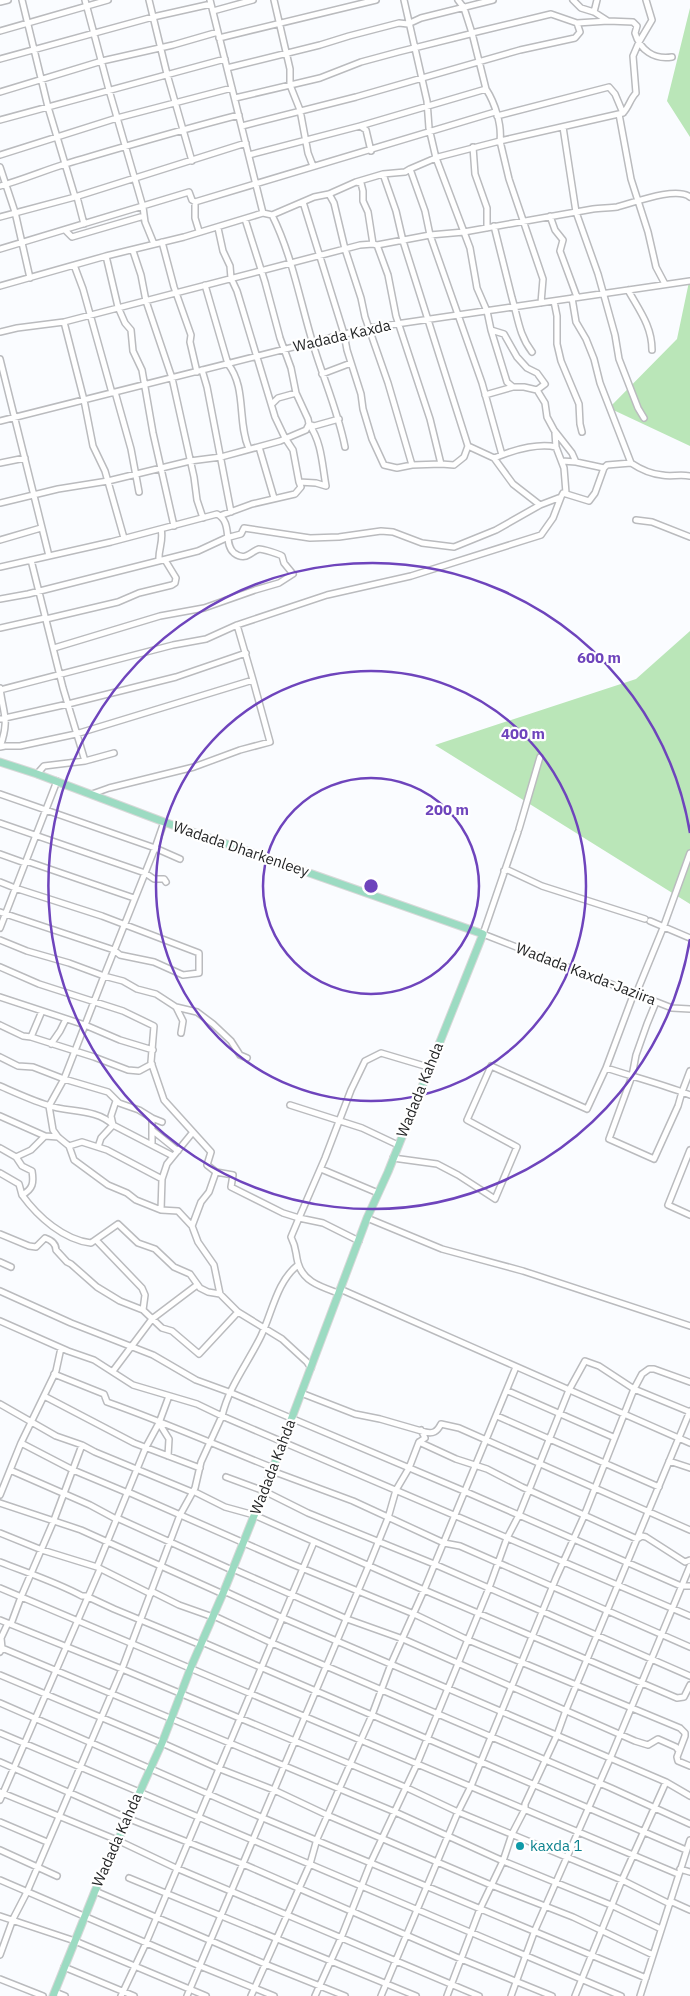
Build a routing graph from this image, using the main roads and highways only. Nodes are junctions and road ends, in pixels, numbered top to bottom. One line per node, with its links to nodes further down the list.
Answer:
1 (0, 762): 2 (main road, Wadada Dharkenleey)
2 (483, 934): 3 (main road, Wadada Kahda)
3 (54, 1994)

